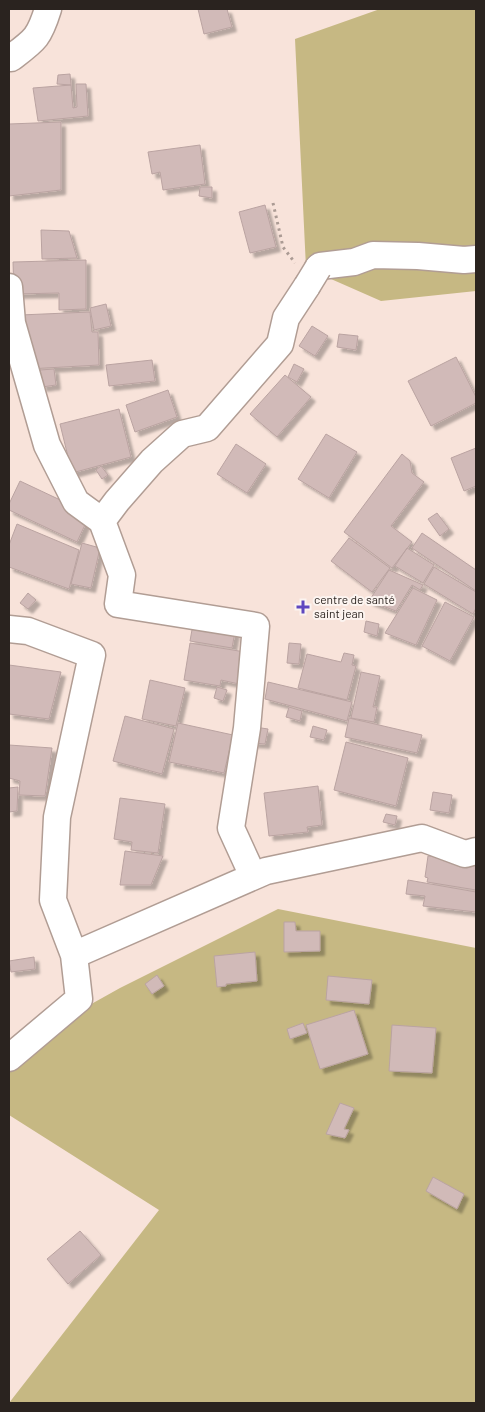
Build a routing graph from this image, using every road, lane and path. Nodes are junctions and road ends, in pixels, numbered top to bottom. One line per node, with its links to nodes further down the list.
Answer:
1 (48, 9): 2 (street)
2 (9, 58)
3 (273, 204): 5 (path)
4 (476, 259): 5 (street)
5 (309, 274): 7 (street)
6 (9, 287): 7 (street)
7 (102, 521): 10 (street)
8 (9, 629): 11 (street)
9 (476, 851): 10 (street)
10 (253, 876): 11 (street)
11 (74, 955): 12 (street)
12 (9, 1058)

